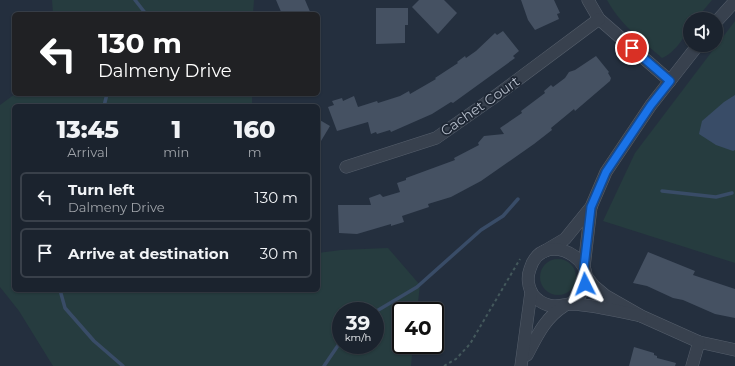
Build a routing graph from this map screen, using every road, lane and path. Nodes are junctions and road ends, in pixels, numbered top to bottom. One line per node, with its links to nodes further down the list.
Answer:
1 (588, 0): 4 (street)
2 (735, 2): 3 (street)
3 (723, 15)
4 (599, 19): 6 (street); 7 (street, Cachet Court)
5 (693, 52): 6 (street)
6 (670, 81): 8 (street)
7 (346, 167)
8 (591, 207): 9 (street); 11 (street)
9 (543, 252): 11 (street); 12 (street)
10 (520, 259): 17 (path)
11 (585, 272): 13 (street); 14 (street)
12 (531, 292): 13 (street); 18 (street)
13 (567, 305): 14 (street); 18 (street)
14 (641, 316): 15 (street)
15 (699, 342): 16 (street); 19 (street)
16 (735, 350)
17 (444, 366)
18 (521, 366)
19 (692, 366)

